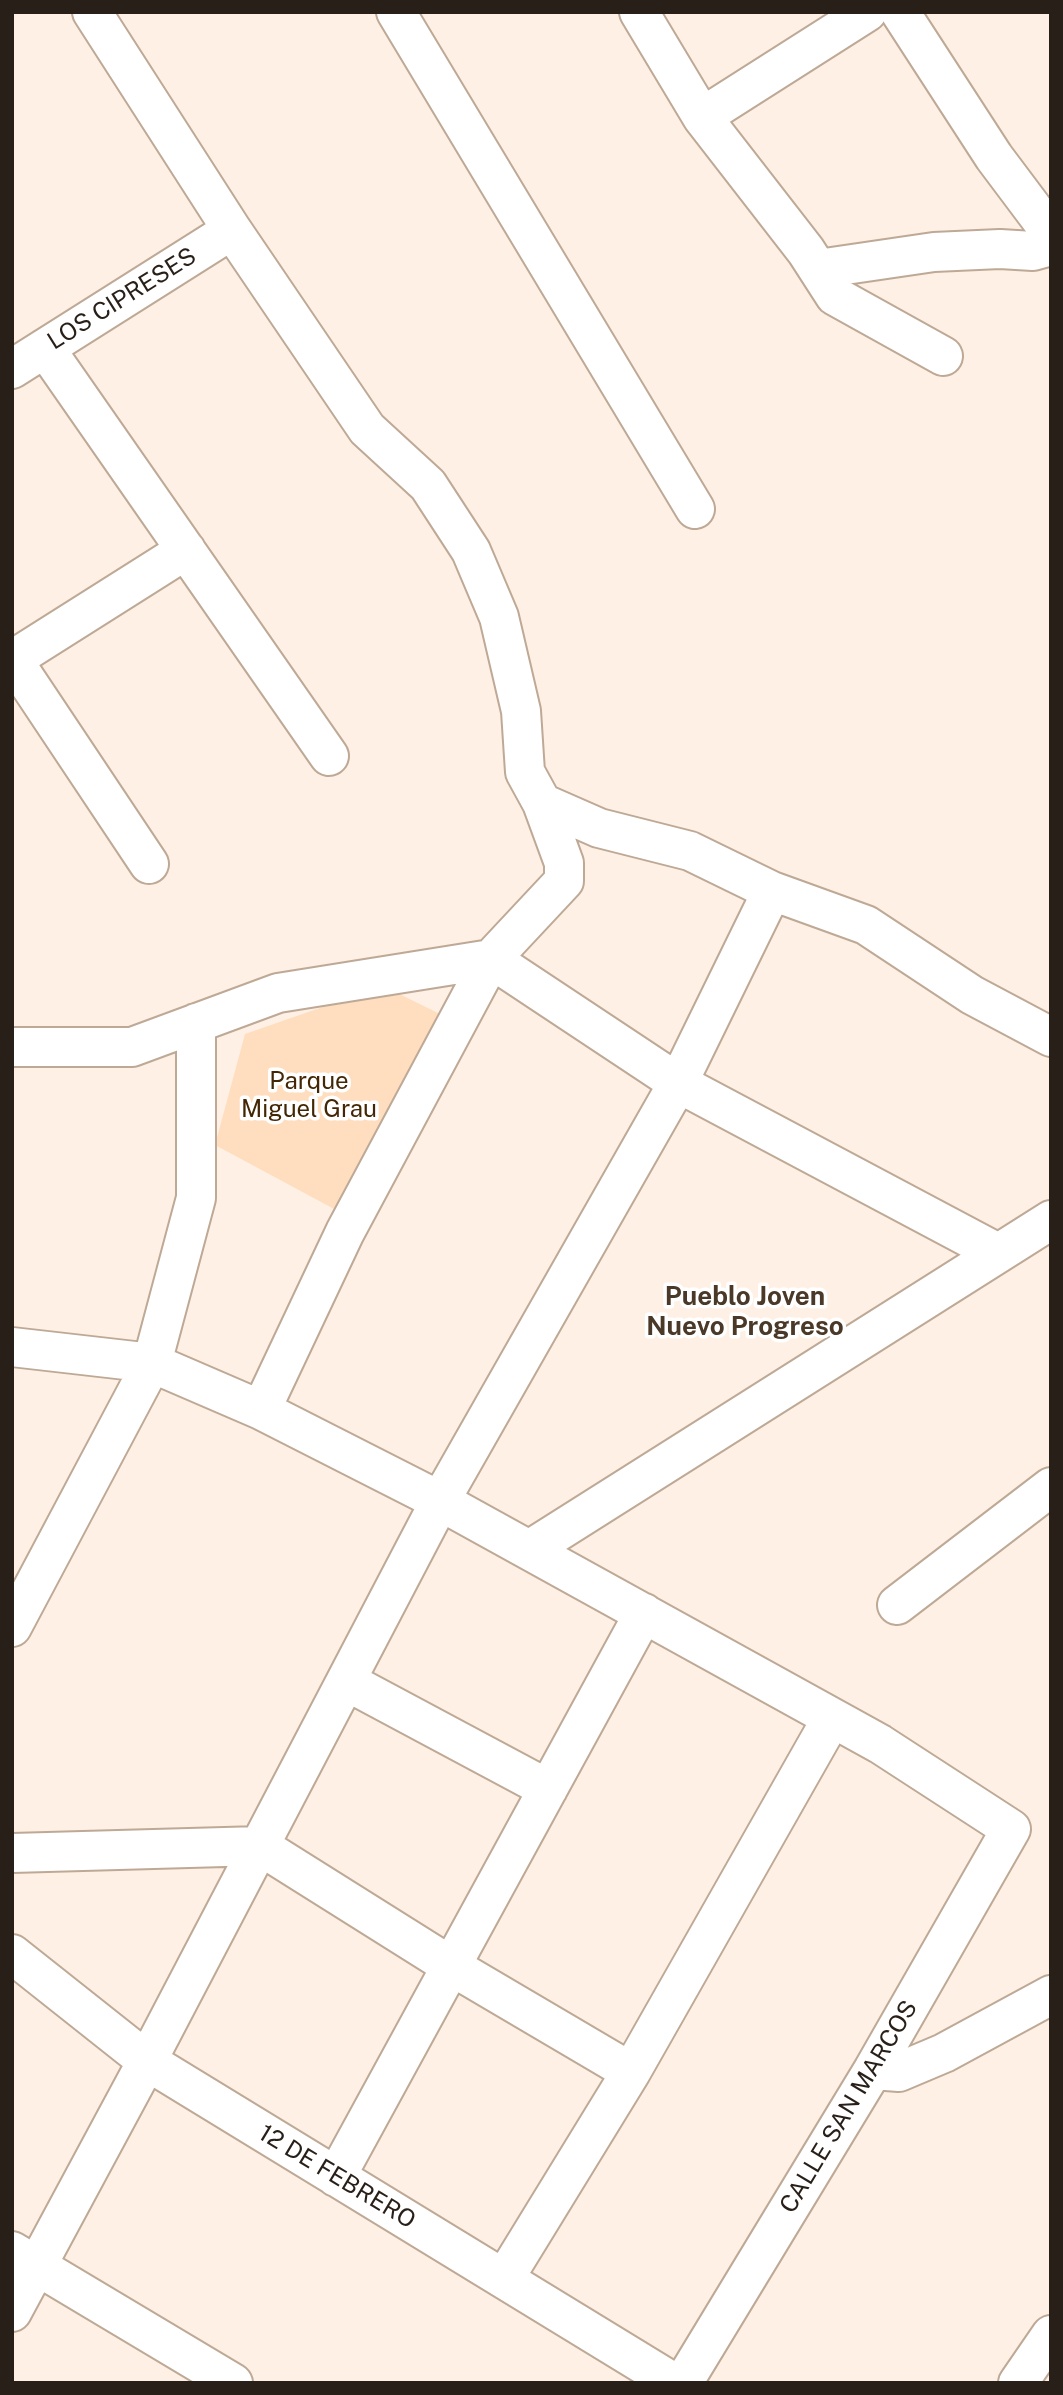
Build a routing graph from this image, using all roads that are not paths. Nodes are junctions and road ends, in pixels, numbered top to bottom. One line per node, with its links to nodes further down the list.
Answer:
1 (92, 12): 7 (street)
2 (396, 12): 14 (street)
3 (639, 12): 6 (street)
4 (867, 12): 6 (street)
5 (900, 12): 8 (street)
6 (702, 117): 10 (street)
7 (232, 230): 11 (street, LOS CIPRESES); 18 (street)
8 (1051, 233)
9 (1051, 246): 10 (street)
10 (818, 269): 12 (street)
11 (45, 348): 13 (street, LOS CIPRESES); 15 (street)
12 (943, 356)
13 (12, 369)
14 (695, 509)
15 (186, 550): 16 (street); 17 (street)
16 (12, 660): 19 (street)
17 (328, 756)
18 (542, 803): 20 (street); 21 (street)
19 (149, 864)
20 (772, 891): 23 (street); 25 (street)
21 (491, 959): 22 (street); 25 (street); 30 (street)
22 (196, 1023): 24 (street); 29 (street)
23 (1051, 1037)
24 (12, 1047)
25 (678, 1083): 27 (street); 32 (street)
26 (1051, 1220): 27 (street)
27 (998, 1253): 33 (street)
28 (12, 1347): 29 (street)
29 (152, 1363): 30 (street); 36 (street)
30 (261, 1410): 32 (street)
31 (1051, 1487): 34 (street)
32 (440, 1501): 33 (street); 37 (street)
33 (529, 1550): 35 (street)
34 (897, 1605)
35 (644, 1613): 38 (street); 39 (street)
36 (12, 1627)
37 (346, 1681): 39 (street); 40 (street)
38 (832, 1718): 46 (street, CALLE SAN MARCOS); 47 (street)
39 (548, 1789): 43 (street)
40 (260, 1846): 41 (street); 43 (street); 45 (street)
41 (12, 1853)
42 (12, 1954): 45 (street, 12 DE FEBRERO)
43 (451, 1966): 47 (street); 48 (street)
44 (1051, 1995): 46 (street)
45 (147, 2062): 48 (street, 12 DE FEBRERO); 49 (street)
46 (873, 2070): 54 (street, CALLE SAN MARCOS)
47 (631, 2072): 50 (street)
48 (336, 2177): 50 (street, 12 DE FEBRERO)
49 (25, 2259): 51 (street); 52 (street)
50 (504, 2279): 53 (street, 12 DE FEBRERO)
51 (12, 2312)
52 (233, 2383)
53 (674, 2383)
54 (683, 2383)

